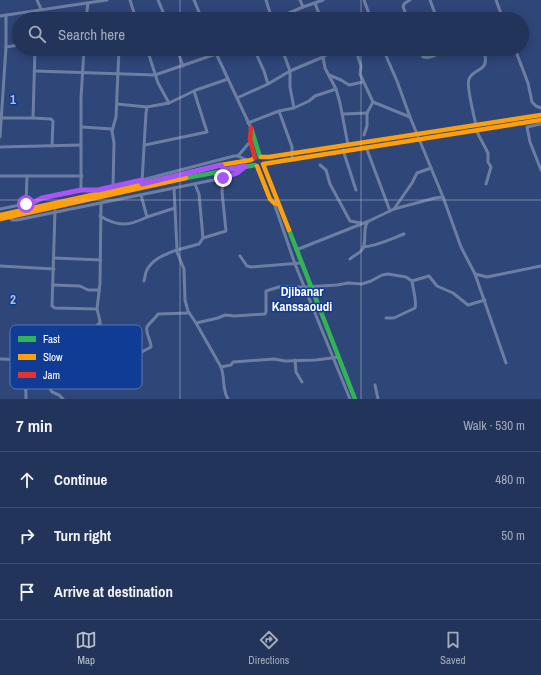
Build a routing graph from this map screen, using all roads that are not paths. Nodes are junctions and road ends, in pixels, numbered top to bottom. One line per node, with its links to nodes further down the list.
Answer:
1 (37, 0): 19 (street)
2 (68, 0): 17 (street)
3 (106, 0): 14 (street)
4 (130, 0): 22 (street)
5 (158, 0): 23 (street)
6 (194, 0): 24 (street)
7 (266, 0): 25 (street)
8 (300, 0): 18 (street)
9 (323, 0): 16 (street)
10 (364, 0): 28 (street)
11 (410, 0): 29 (street)
12 (430, 0): 30 (street)
13 (496, 0): 31 (street)
14 (97, 1): 15 (street)
15 (88, 3): 17 (street); 21 (street)
16 (315, 3): 18 (street); 27 (street)
17 (70, 6): 19 (street)
18 (302, 7): 26 (street)
19 (41, 9): 20 (street)
20 (24, 12)
21 (87, 12)
22 (134, 12)
23 (163, 12)
24 (199, 12)
25 (270, 12)
26 (291, 12)
27 (318, 12)
28 (368, 12)
29 (404, 12)
30 (434, 12)
31 (500, 12)
32 (12, 14): 33 (street)
33 (6, 15): 34 (street); 36 (street)
34 (0, 16)
35 (12, 46): 36 (street)
36 (6, 47): 60 (street)
37 (35, 56): 54 (street)
38 (83, 56): 56 (street)
39 (119, 56): 57 (street)
40 (149, 56): 58 (street)
41 (179, 56): 53 (street)
42 (210, 56): 53 (street)
43 (217, 56): 61 (street)
44 (257, 56): 63 (street)
45 (284, 56): 55 (street)
46 (358, 56): 62 (street)
47 (386, 56): 77 (street)
48 (423, 56): 49 (street)
49 (435, 56)
50 (485, 56): 85 (street)
51 (518, 56): 72 (street)
52 (323, 57): 55 (street); 59 (street)
53 (183, 66): 58 (street)
54 (35, 71): 56 (street); 79 (street)
55 (290, 71): 63 (street); 71 (street)
56 (82, 72): 57 (street); 84 (street)
57 (118, 74): 58 (street); 69 (street)
58 (155, 75): 68 (street)
59 (329, 75): 62 (street); 64 (street)
60 (2, 78): 78 (street)
61 (228, 79): 65 (street); 66 (street)
62 (363, 82): 67 (street)
63 (268, 84): 66 (street)
64 (336, 89): 71 (street); 75 (street)
65 (194, 91): 68 (street); 93 (street)
66 (237, 98): 81 (street)
67 (373, 102): 74 (street); 77 (street)
68 (168, 103): 70 (street)
69 (117, 104): 70 (street); 86 (street)
70 (147, 107): 93 (street)
71 (294, 108): 73 (street)
72 (541, 108)
73 (279, 111): 81 (street); 100 (street)
74 (367, 113): 75 (street); 88 (street)
75 (343, 114): 94 (street)
76 (541, 115): 85 (main road)
77 (410, 117): 89 (street)
78 (2, 118): 79 (street); 90 (street)
79 (33, 118): 95 (street)
80 (541, 120): 82 (main road)
81 (248, 123): 87 (street)
82 (527, 124): 83 (street); 85 (main road); 111 (street)
83 (541, 124)
84 (82, 127): 86 (street); 92 (street)
85 (476, 127): 89 (main road); 118 (street)
86 (112, 128): 119 (street)
87 (251, 128): 91 (main road); 101 (main road)
88 (364, 135)
89 (418, 136): 94 (main road); 97 (main road); 109 (street)
90 (0, 137)
91 (249, 142): 99 (street); 102 (main road)
92 (81, 145): 95 (street); 114 (street)
93 (145, 145): 116 (street)
94 (348, 145): 100 (main road)
95 (52, 146): 96 (street)
96 (0, 147)
97 (366, 147): 98 (main road); 132 (street)
98 (343, 150): 100 (main road); 122 (street)
99 (238, 156): 103 (street); 116 (street)
100 (292, 156): 101 (main road); 104 (main road)
101 (261, 157): 102 (main road); 104 (main road)
102 (254, 158): 103 (main road); 108 (main road)
103 (247, 160): 105 (main road)
104 (263, 164): 108 (main road); 125 (main road)
105 (221, 165): 110 (main road); 116 (main road)
106 (320, 165): 139 (street)
107 (246, 166): 108 (main road); 110 (main road); 115 (street)
108 (256, 166): 125 (main road)
109 (431, 168): 124 (street); 130 (street)
110 (224, 170): 134 (main road)
111 (541, 170)
112 (0, 176): 113 (street)
113 (27, 176): 114 (street); 126 (street)
114 (82, 176): 121 (street)
115 (223, 178): 117 (street); 141 (street)
116 (142, 182): 119 (street); 134 (main road)
117 (195, 184): 120 (street); 141 (street)
118 (486, 184)
119 (113, 186): 121 (street)
120 (174, 188): 123 (street); 128 (street)
121 (81, 190): 126 (street)
122 (356, 190)
123 (141, 195): 127 (street); 136 (street)
124 (443, 197): 130 (street); 154 (street)
125 (276, 203): 144 (main road); 150 (street)
126 (26, 204): 129 (street)
127 (101, 204): 131 (street); 135 (street)
128 (175, 208): 136 (street); 143 (street)
129 (0, 209)
130 (394, 209): 132 (street)
131 (55, 211): 134 (street); 146 (street)
132 (390, 211): 138 (street)
133 (0, 215): 134 (main road)
134 (9, 215): 137 (main road)
135 (100, 216): 136 (street); 148 (street)
136 (147, 217)
137 (0, 219)
138 (369, 221): 139 (street); 142 (street)
139 (362, 224): 144 (street)
140 (404, 234): 142 (street)
141 (203, 238): 143 (street)
142 (363, 247): 147 (street)
143 (177, 250): 155 (street); 163 (street)
144 (296, 250): 149 (main road)
145 (240, 256): 150 (street)
146 (54, 258): 148 (street); 153 (street)
147 (350, 258)
148 (101, 260): 160 (street)
149 (301, 263): 150 (street); 159 (main road)
150 (295, 264): 158 (street)
151 (0, 266): 153 (street)
152 (541, 266): 154 (street)
153 (54, 269): 157 (street)
154 (475, 274): 161 (street)
155 (144, 281)
156 (412, 281): 159 (street); 161 (street); 164 (street)
157 (54, 285): 160 (street); 162 (street)
158 (305, 287): 159 (street); 166 (street); 170 (street)
159 (312, 287): 169 (main road)
160 (99, 290): 162 (street)
161 (484, 300): 174 (street)
162 (97, 309): 165 (street)
163 (189, 313): 166 (street); 168 (street)
164 (386, 318)
165 (100, 323): 167 (street)
166 (196, 323): 175 (street)
167 (98, 325)
168 (142, 352)
169 (339, 357): 170 (street); 184 (main road)
170 (332, 358): 173 (street); 183 (street)
171 (0, 359): 172 (street)
172 (10, 359)
173 (295, 360): 175 (street); 176 (street)
174 (506, 363)
175 (221, 367): 182 (street)
176 (302, 382)
177 (375, 385): 185 (street)
178 (26, 389): 180 (street)
179 (51, 389): 181 (street)
180 (26, 399)
181 (63, 399)
182 (228, 399)
183 (350, 399)
184 (355, 399)
185 (378, 399)

